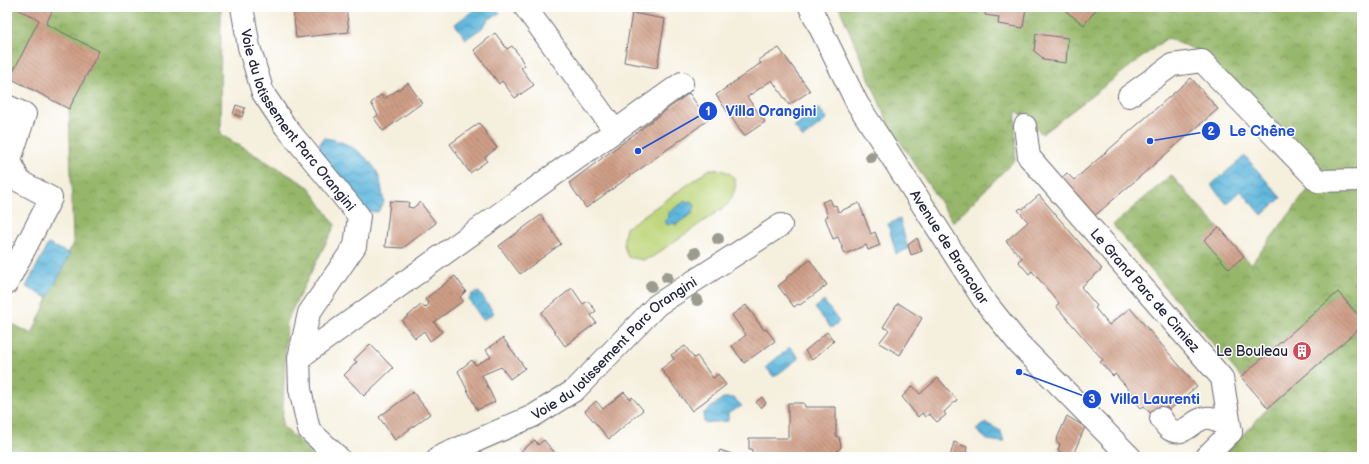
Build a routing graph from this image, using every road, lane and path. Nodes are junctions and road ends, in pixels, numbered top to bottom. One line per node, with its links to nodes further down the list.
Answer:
1 (242, 7): 12 (street, Voie du lotissement Parc Orangini)
2 (525, 7): 8 (street)
3 (810, 7): 17 (street, Avenue de Brancolar)
4 (682, 83): 8 (street)
5 (1129, 96): 9 (street)
6 (7, 106): 11 (street)
7 (1025, 126): 14 (street, Le Grand Parc de Cimiez)
8 (615, 131): 12 (street)
9 (1362, 180)
10 (781, 225): 16 (street, Voie du lotissement Parc Orangini)
11 (7, 283)
12 (299, 358): 15 (street, Voie du lotissement Parc Orangini)
13 (1160, 418): 14 (street)
14 (1231, 432): 18 (street)
15 (338, 457)
16 (439, 457)
17 (1130, 457)
18 (1206, 457)

